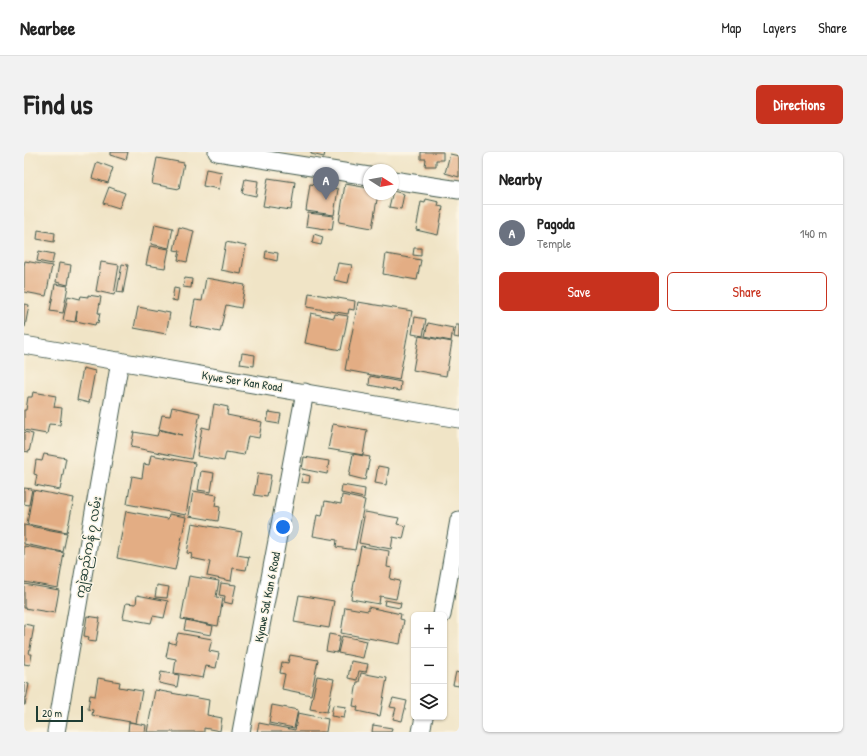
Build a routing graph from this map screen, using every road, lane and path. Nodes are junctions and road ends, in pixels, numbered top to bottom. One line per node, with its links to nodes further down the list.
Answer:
1 (217, 152): 2 (street)
2 (363, 175)
3 (399, 181): 4 (street)
4 (459, 190)
5 (24, 345): 6 (street, Kywe Ser Kan Road)
6 (120, 361): 7 (street, Kywe Ser Kan Road); 12 (street, ကျွဲဆည်ကန် ၇ လမ်း)
7 (305, 392): 8 (street, Kywe Ser Kan Road); 13 (street, Kyawe Sal Kan 6 Road)
8 (459, 419)
9 (459, 520): 10 (street)
10 (443, 612)
11 (423, 720): 14 (street)
12 (56, 732)
13 (241, 732)
14 (421, 732)

